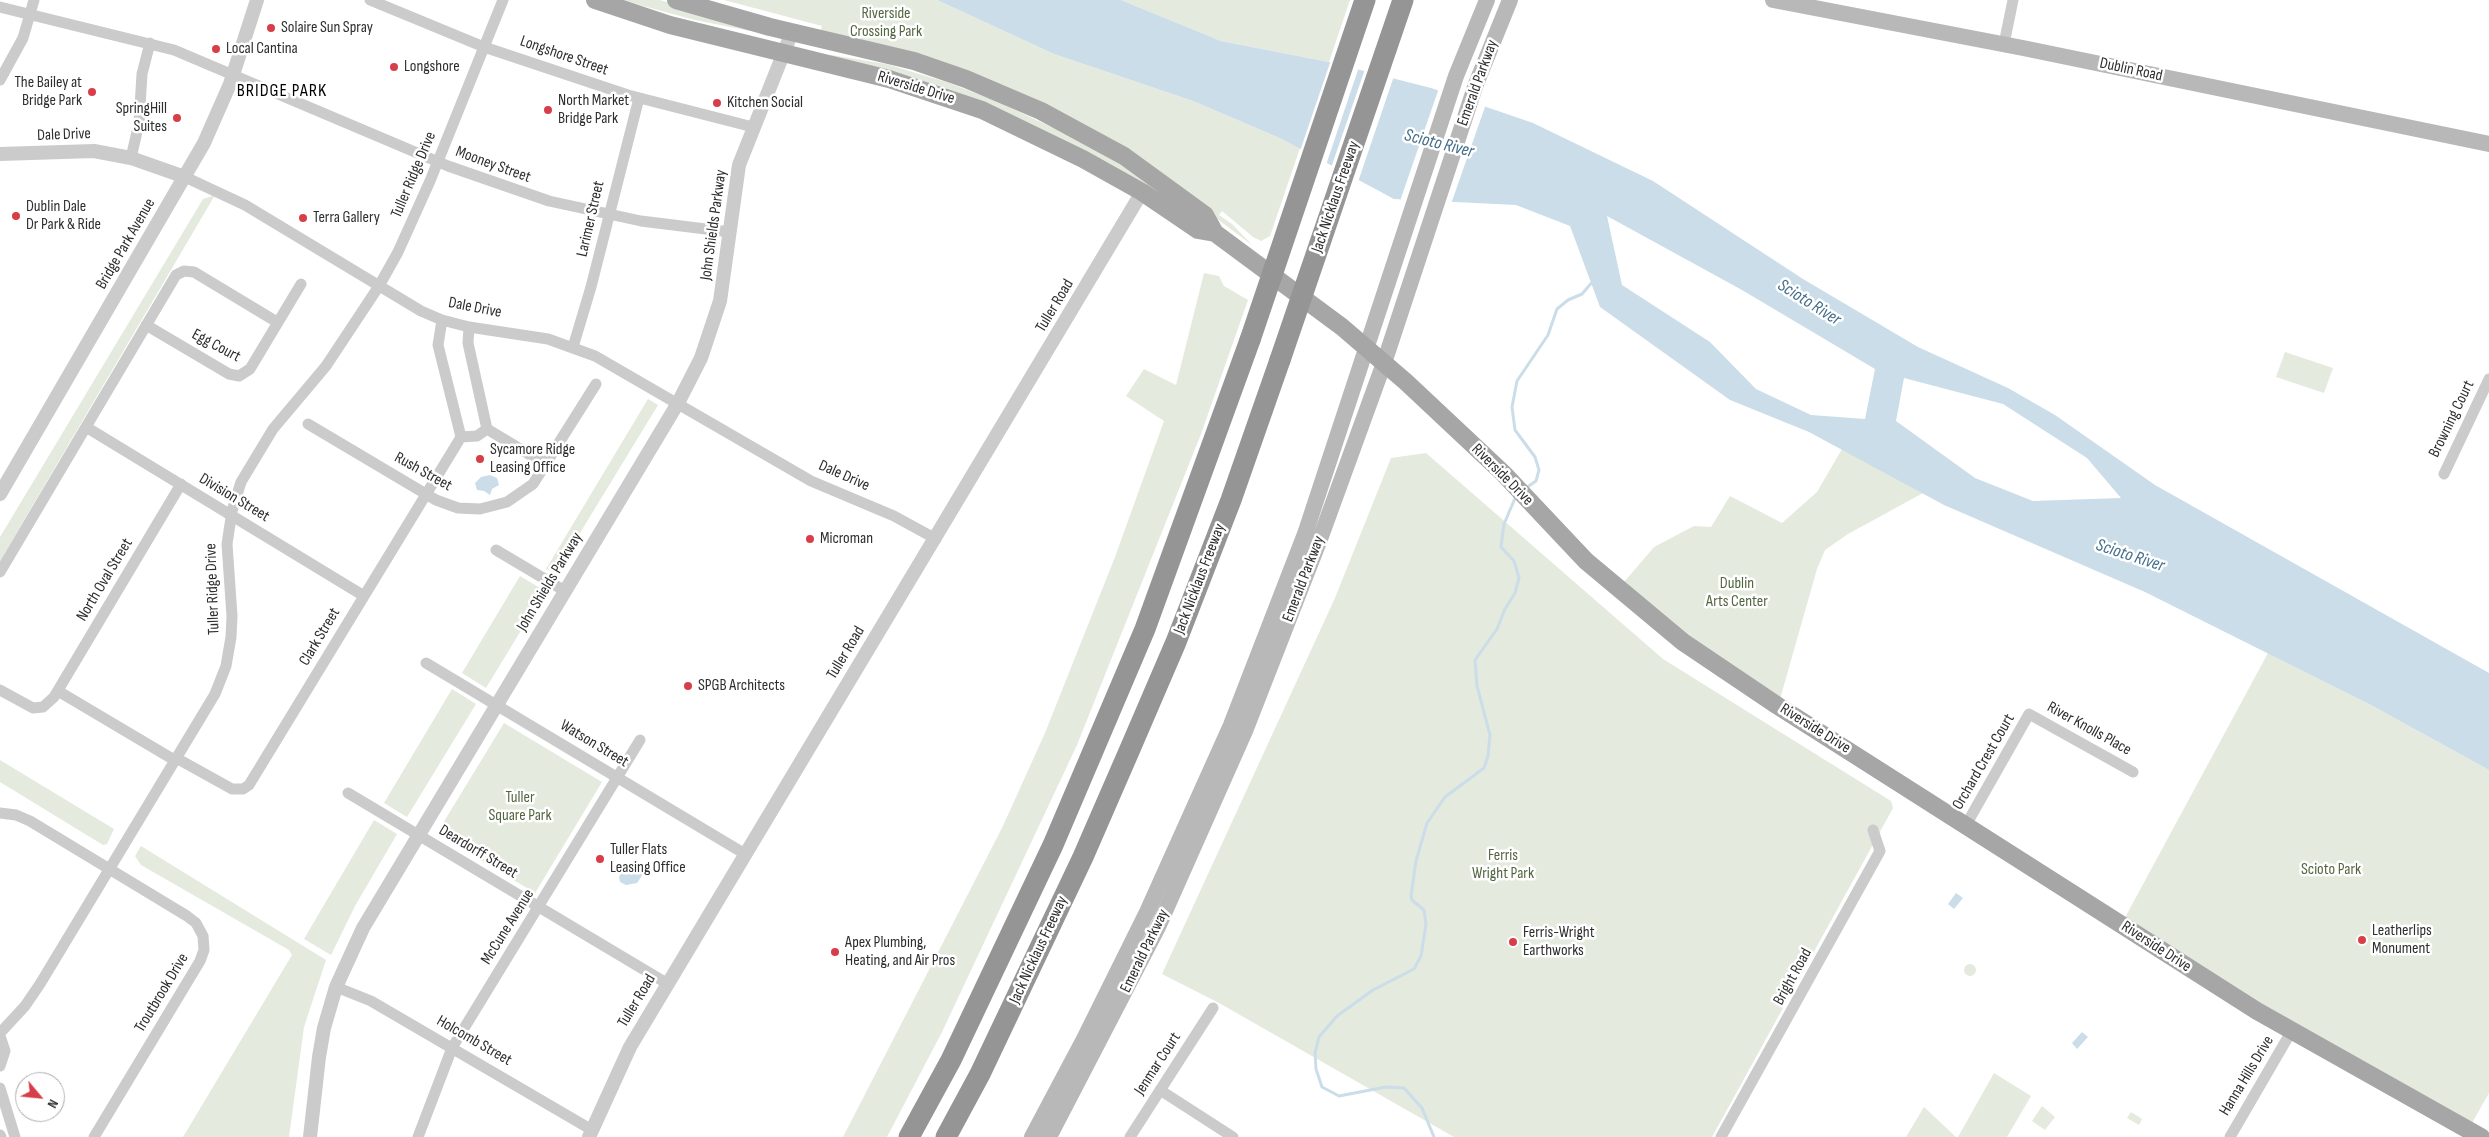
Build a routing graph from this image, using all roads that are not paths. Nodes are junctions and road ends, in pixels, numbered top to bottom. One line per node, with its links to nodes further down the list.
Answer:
1 (34, 0): 14 (street)
2 (257, 0): 20 (street, Bridge Park Avenue)
3 (370, 0): 18 (street, Longshore Street)
4 (502, 0): 18 (street, Tuller Ridge Drive)
5 (594, 0): 19 (main road, Riverside Drive)
6 (676, 0): 15 (main road, Riverside Drive)
7 (1365, 0): 91 (highway, Jack Nicklaus Freeway, bridge)
8 (1403, 0): 92 (highway, Jack Nicklaus Freeway, bridge)
9 (1487, 0): 40 (main road, Emerald Parkway)
10 (1510, 0): 41 (main road, Emerald Parkway)
11 (1773, 0): 17 (main road, Dublin Road)
12 (2013, 0): 17 (street)
13 (0, 7): 14 (street, Mooney Street)
14 (31, 14): 16 (street, Mooney Street); 21 (street)
15 (792, 32): 19 (street, John Shields Parkway); 32 (main road, Riverside Drive)
16 (150, 43): 20 (street, Mooney Street); 26 (street)
17 (2004, 44): 24 (main road, Dublin Road)
18 (484, 46): 22 (street, Longshore Street); 27 (street, Tuller Ridge Drive)
19 (784, 54): 23 (street, John Shields Parkway); 29 (main road, Riverside Drive)
20 (233, 74): 27 (street, Mooney Street); 28 (street, Bridge Park Avenue)
21 (0, 80)
22 (639, 98): 23 (street, Longshore Street); 30 (street, Larimer Street)
23 (753, 127): 31 (street, John Shields Parkway)
24 (2489, 144)
25 (0, 154): 26 (street, Dale Drive)
26 (131, 158): 28 (street, Dale Drive)
27 (438, 162): 30 (street, Mooney Street); 34 (street, Tuller Ridge Drive)
28 (185, 177): 34 (street, Dale Drive); 52 (street, Bridge Park Avenue)
29 (1142, 192): 32 (main road, Riverside Drive); 55 (street, Tuller Road)
30 (608, 215): 31 (street, Mooney Street); 39 (street, Larimer Street)
31 (730, 232): 44 (street, John Shields Parkway)
32 (1215, 232): 40 (main road, Riverside Drive)
33 (301, 284): 36 (street, Egg Court)
34 (379, 286): 35 (street, Dale Drive); 54 (street, Tuller Ridge Drive)
35 (442, 320): 38 (street, Dale Drive); 48 (street)
36 (277, 322): 37 (street); 37 (street, Egg Court)
37 (146, 325): 46 (street)
38 (469, 327): 39 (street, Dale Drive); 47 (street)
39 (573, 347): 44 (street, Dale Drive)
40 (1367, 348): 41 (main road, Riverside Drive); 93 (main road, Emerald Parkway)
41 (1384, 363): 71 (main road, Riverside Drive); 94 (main road, Emerald Parkway)
42 (2489, 379): 50 (street, Browning Court)
43 (596, 384): 49 (street, Rush Street)
44 (678, 403): 55 (street, Dale Drive); 58 (street, John Shields Parkway)
45 (308, 424): 53 (street, Rush Street)
46 (86, 427): 51 (street, Division Street); 57 (street)
47 (487, 429): 48 (street); 49 (street)
48 (460, 437): 53 (street, Clark Street)
49 (547, 465): 53 (street, Rush Street)
50 (2444, 474)
51 (181, 484): 54 (street, Division Street); 62 (street, North Oval Street)
52 (0, 494)
53 (426, 495): 59 (street, Clark Street)
54 (231, 515): 59 (street, Division Street); 66 (street, Tuller Ridge Drive)
55 (936, 538): 74 (street, Tuller Road)
56 (496, 550): 58 (street)
57 (0, 572)
58 (565, 591): 63 (street, John Shields Parkway)
59 (364, 596): 66 (street, Clark Street)
60 (426, 663): 63 (street, Watson Street)
61 (0, 690): 62 (street)
62 (58, 691): 66 (street, Clark Street)
63 (496, 704): 68 (street, Watson Street); 73 (street, John Shields Parkway)
64 (2029, 714): 67 (street, River Knolls Place); 71 (street, Orchard Crest Court)
65 (640, 740): 68 (street, McCune Avenue)
66 (177, 760): 75 (street, Tuller Ridge Drive)
67 (2133, 772)
68 (618, 777): 74 (street, Watson Street); 76 (street, McCune Avenue)
69 (348, 793): 73 (street, Deardorff Street)
70 (0, 813): 75 (street, Troutbrook Drive)
71 (1966, 825): 80 (main road, Riverside Drive)
72 (1873, 830): 97 (street, Bright Road)
73 (417, 835): 76 (street, Deardorff Street); 78 (street, John Shields Parkway)
74 (745, 854): 77 (street, Tuller Road)
75 (110, 869): 81 (street, Tuller Ridge Drive); 88 (street, Troutbrook Drive)
76 (539, 908): 77 (street, Deardorff Street); 82 (street, McCune Avenue)
77 (668, 984): 86 (street, Tuller Road)
78 (336, 987): 82 (street, Holcomb Street); 89 (street, John Shields Parkway)
79 (1213, 1008): 85 (street, Jenmar Court)
80 (2291, 1032): 98 (street, Hanna Hills Drive); 99 (main road, Riverside Drive)
81 (0, 1034): 83 (street)
82 (452, 1048): 86 (street, Holcomb Street); 90 (street, McCune Avenue)
83 (0, 1066)
84 (0, 1088): 87 (street)
85 (1160, 1090): 95 (street, Jenmar Court); 96 (street)
86 (590, 1133)
87 (15, 1137)
88 (94, 1137)
89 (310, 1137)
90 (418, 1137)
91 (909, 1137)
92 (946, 1137)
93 (1032, 1137)
94 (1049, 1137)
95 (1130, 1137)
96 (1233, 1137)
97 (1721, 1137)
98 (2230, 1137)
99 (2481, 1137)

